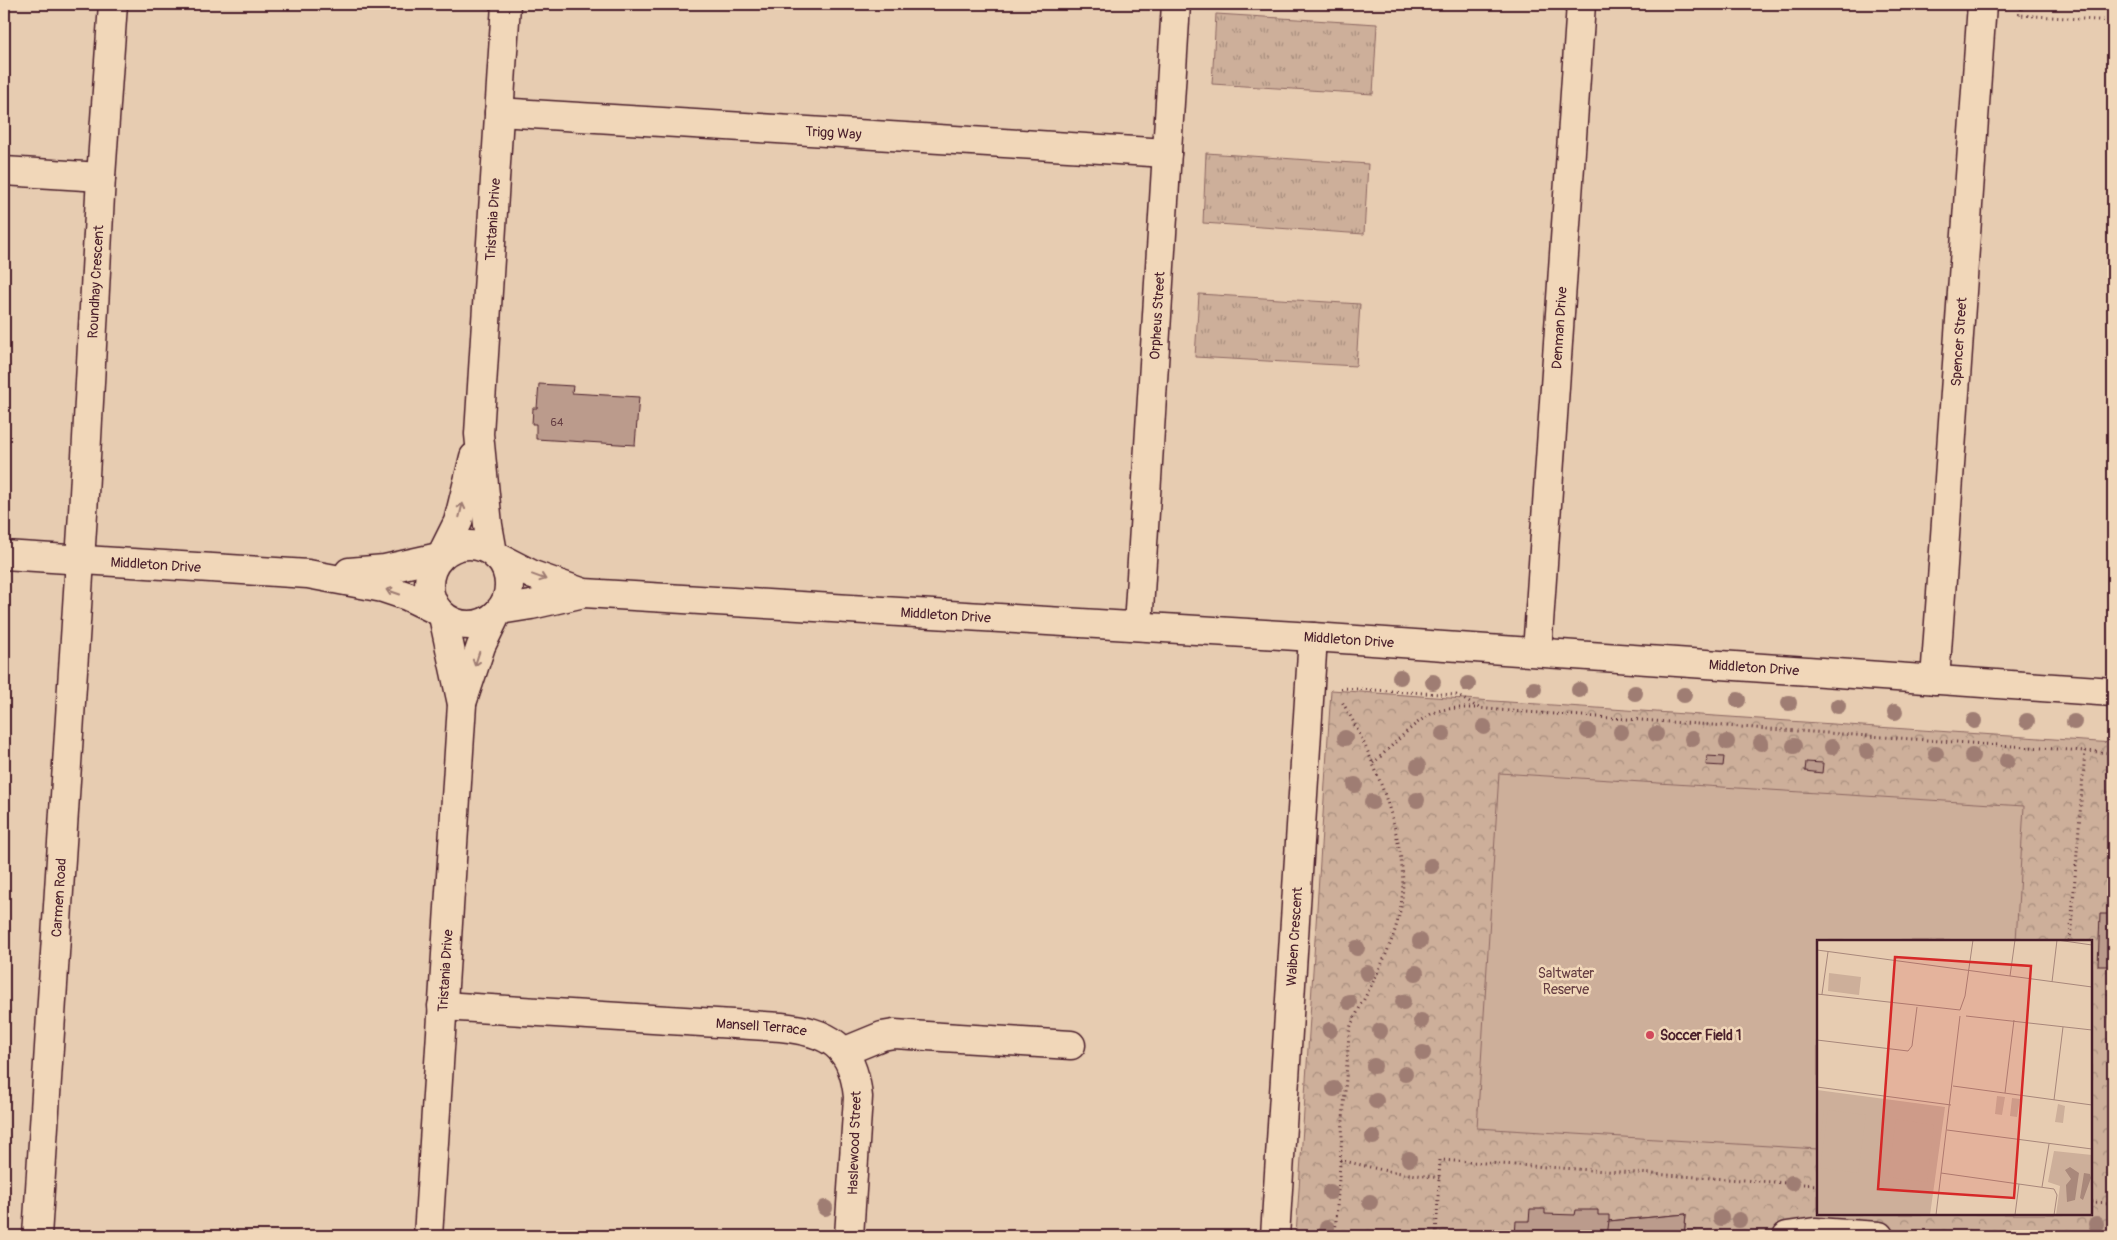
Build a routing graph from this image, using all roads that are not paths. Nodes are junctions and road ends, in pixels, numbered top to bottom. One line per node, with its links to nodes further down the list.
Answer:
1 (113, 4): 9 (street, Roundhay Crescent)
2 (506, 4): 6 (street, Tristania Drive)
3 (1176, 4): 7 (street, Orpheus Street)
4 (1581, 4): 21 (street, Denman Drive)
5 (1982, 4): 22 (street, Spencer Street)
6 (499, 112): 7 (street, Trigg Way); 10 (street, Tristania Drive)
7 (1167, 153): 19 (street, Orpheus Street)
8 (4, 171): 9 (street)
9 (101, 177): 14 (street, Roundhay Crescent)
10 (479, 434): 12 (street, Tristania Drive); 13 (street, Tristania Drive, one-way to 10)
11 (4, 555): 14 (street, Middleton Drive)
12 (495, 555): 13 (street); 16 (street, Middleton Drive, one-way to 16); 17 (street)
13 (441, 556): 15 (street, Middleton Drive); 18 (street)
14 (81, 560): 15 (street, Middleton Drive); 28 (street, Carmen Road)
15 (308, 574): 18 (street, Middleton Drive, one-way to 15)
16 (584, 593): 17 (street, Middleton Drive); 19 (street, Middleton Drive)
17 (498, 612): 18 (street); 24 (street, Tristania Drive, one-way to 24)
18 (441, 614): 24 (street, Tristania Drive)
19 (1138, 626): 20 (street, Middleton Drive)
20 (1313, 637): 21 (street, Middleton Drive); 31 (street, Waiben Crescent)
21 (1537, 652): 22 (street, Middleton Drive)
22 (1935, 680): 23 (street, Middleton Drive)
23 (2113, 692)
24 (462, 704): 25 (street, Tristania Drive)
25 (442, 1006): 27 (street, Mansell Terrace); 29 (street, Tristania Drive)
26 (1071, 1045): 27 (street)
27 (843, 1052): 30 (street, Haslewood Street)
28 (37, 1236)
29 (428, 1236)
30 (849, 1236)
31 (1275, 1236)
32 (1787, 1236): 33 (street)
33 (1880, 1236)

